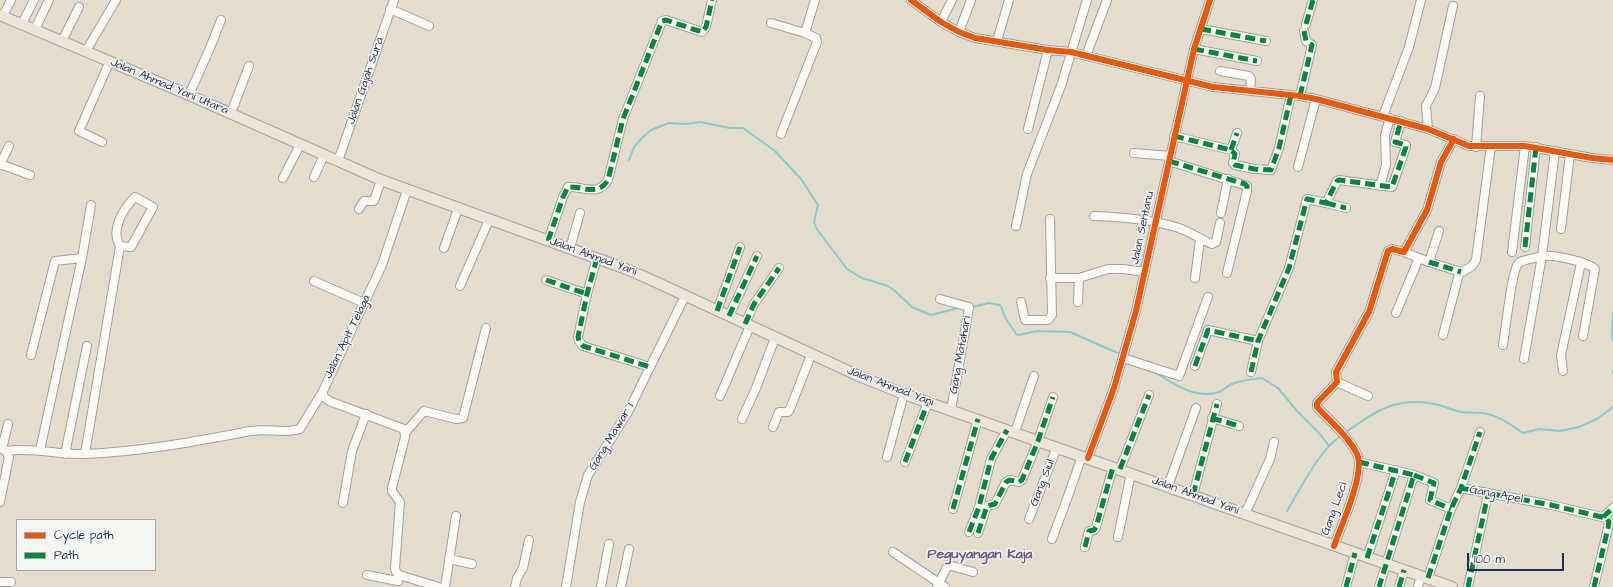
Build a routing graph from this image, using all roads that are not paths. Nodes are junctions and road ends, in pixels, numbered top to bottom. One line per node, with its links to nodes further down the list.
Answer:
1 (11, 0): 20 (street)
2 (34, 0): 24 (street)
3 (49, 0): 26 (street)
4 (116, 0): 35 (street)
5 (394, 0): 19 (street, Jalan Gajah Sura)
6 (712, 0): 98 (street)
7 (815, 0): 29 (street)
8 (911, 0): 22 (street)
9 (952, 0): 22 (street)
10 (971, 0): 28 (street)
11 (1009, 0): 31 (street)
12 (1087, 0): 36 (street)
13 (1107, 0): 37 (street)
14 (1208, 0): 27 (street, Jalan Sentanu)
15 (1313, 0): 46 (street)
16 (1421, 0): 50 (street)
17 (1453, 6): 53 (street)
18 (79, 7): 30 (street)
19 (390, 9): 25 (street); 72 (street, Jalan Gajah Sura)
20 (2, 15): 24 (main road, Jalan Ahmad Yani Utara)
21 (221, 20): 44 (street)
22 (942, 22): 28 (street)
23 (771, 23): 29 (street)
24 (22, 24): 26 (main road, Jalan Ahmad Yani Utara)
25 (429, 26)
26 (34, 29): 30 (main road, Jalan Ahmad Yani Utara)
27 (1201, 29): 32 (street); 33 (street, Jalan Sentanu)
28 (959, 32): 31 (street)
29 (805, 33): 55 (street)
30 (62, 41): 35 (main road, Jalan Ahmad Yani Utara)
31 (997, 41): 34 (street)
32 (1266, 41)
33 (1194, 49): 39 (street); 42 (street, Jalan Sentanu)
34 (1048, 50): 36 (street); 52 (street)
35 (86, 51): 38 (main road, Jalan Ahmad Yani Utara)
36 (1071, 52): 37 (street); 94 (street)
37 (1086, 56): 42 (street)
38 (110, 61): 44 (main road, Jalan Ahmad Yani Utara); 58 (street)
39 (1257, 61)
40 (249, 66): 49 (street)
41 (1220, 71): 43 (street)
42 (1187, 81): 43 (street); 56 (street, Jalan Sentanu)
43 (1250, 90): 45 (street)
44 (189, 95): 49 (main road, Jalan Ahmad Yani Utara)
45 (1291, 95): 46 (street); 65 (street)
46 (1300, 96): 48 (street)
47 (1480, 96): 63 (street)
48 (1316, 99): 50 (street); 74 (street)
49 (230, 114): 59 (main road, Jalan Ahmad Yani Utara)
50 (1386, 117): 51 (street); 80 (street)
51 (1401, 121): 53 (street); 80 (street)
52 (1028, 129)
53 (1428, 129): 57 (street)
54 (1236, 133): 65 (street)
55 (781, 134)
56 (1174, 136): 65 (street); 70 (street, Jalan Sentanu)
57 (1454, 139): 63 (street); 104 (street)
58 (102, 142)
59 (300, 145): 69 (main road, Jalan Ahmad Yani Utara); 77 (street)
60 (9, 146): 73 (street)
61 (1491, 146): 62 (street); 63 (street); 116 (street)
62 (1525, 146): 64 (street); 105 (street)
63 (1476, 147)
64 (1536, 148): 66 (street); 100 (street)
65 (1231, 150)
66 (1555, 151): 68 (street); 107 (street)
67 (1134, 153): 70 (street)
68 (1570, 154): 71 (street); 95 (street)
69 (324, 155): 72 (main road, Jalan Ahmad Yani Utara); 76 (street)
70 (1170, 159): 79 (street); 92 (street, Jalan Sentanu)
71 (1613, 160)
72 (338, 161): 78 (main road, Jalan Ahmad Yani)
73 (0, 164): 75 (street)
74 (1298, 166)
75 (30, 175)
76 (314, 177)
77 (283, 178)
78 (381, 180): 81 (main road, Jalan Ahmad Yani); 85 (street)
79 (1228, 180): 88 (street); 115 (street)
80 (1380, 186): 82 (street)
81 (407, 190): 86 (main road, Jalan Ahmad Yani); 129 (street, Jalan Apit Telaga)
82 (1326, 203): 84 (street); 138 (street)
83 (91, 205): 108 (street)
84 (1346, 208)
85 (359, 209)
86 (458, 209): 91 (main road, Jalan Ahmad Yani); 101 (street)
87 (580, 213): 102 (street)
88 (1221, 213)
89 (1094, 216): 92 (street)
90 (1050, 219): 117 (street)
91 (489, 220): 98 (main road, Jalan Ahmad Yani); 122 (street)
92 (1156, 222): 97 (street); 114 (street, Jalan Sentanu)
93 (1220, 223): 97 (street)
94 (1016, 226)
95 (1561, 229)
96 (1439, 231): 111 (street)
97 (1200, 239): 119 (street)
98 (548, 241): 102 (main road, Jalan Ahmad Yani)
99 (120, 246): 99 (street); 177 (street)
100 (1525, 247)
101 (444, 248)
102 (570, 248): 109 (main road, Jalan Ahmad Yani)
103 (740, 248): 130 (street)
104 (1404, 252): 110 (street); 150 (street)
105 (1512, 252)
106 (758, 256): 132 (street)
107 (1542, 256): 112 (street); 139 (street); 144 (street)
108 (82, 258): 142 (street); 175 (street)
109 (597, 258): 123 (street); 124 (main road, Jalan Ahmad Yani)
110 (1419, 258): 111 (street); 131 (street)
111 (1429, 262): 116 (street)
112 (1580, 263): 136 (street); 147 (street)
113 (778, 268): 133 (street)
114 (1145, 272): 118 (street); 143 (street, Jalan Sentanu)
115 (1227, 272)
116 (1460, 272): 135 (street)
117 (1050, 278): 118 (street); 127 (street)
118 (1078, 278): 128 (street)
119 (1195, 278)
120 (546, 280): 123 (street)
121 (314, 281): 129 (street)
122 (460, 286)
123 (587, 294): 146 (street)
124 (685, 296): 130 (main road, Jalan Ahmad Yani); 146 (street, Gang Mawar I)
125 (1208, 297): 143 (street)
126 (940, 299): 160 (street, Gang Matahari)
127 (1021, 302)
128 (1078, 302)
129 (364, 303): 151 (street, Jalan Apit Telaga)
130 (717, 311): 132 (main road, Jalan Ahmad Yani)
131 (1396, 313)
132 (729, 316): 133 (main road, Jalan Ahmad Yani)
133 (747, 325): 137 (main road, Jalan Ahmad Yani); 154 (street)
134 (486, 328): 170 (street)
135 (1444, 335)
136 (1583, 336)
137 (775, 338): 141 (main road, Jalan Ahmad Yani); 163 (street)
138 (1258, 341): 145 (street); 148 (street)
139 (1503, 345)
140 (86, 346): 176 (street)
141 (811, 354): 152 (main road, Jalan Ahmad Yani); 167 (street)
142 (31, 355)
143 (1123, 358): 179 (street, Jalan Sentanu)
144 (1524, 359)
145 (1195, 366)
146 (650, 367): 226 (street, Gang Mawar I)
147 (1563, 371)
148 (1251, 372)
149 (1034, 376): 168 (street)
150 (1337, 382): 155 (street); 181 (street)
151 (323, 391): 161 (street, Jalan Apit Telaga); 177 (street)
152 (904, 394): 157 (main road, Jalan Ahmad Yani); 178 (street)
153 (1149, 395): 182 (street)
154 (720, 396)
155 (1368, 396)
156 (1053, 397): 171 (street)
157 (928, 402): 160 (main road, Jalan Ahmad Yani); 180 (street)
158 (1217, 404): 162 (street)
159 (1196, 408): 186 (street)
160 (951, 410): 164 (main road, Jalan Ahmad Yani)
161 (366, 414): 170 (street, Jalan Apit Telaga); 191 (street)
162 (1212, 418): 166 (street); 189 (street)
163 (742, 419)
164 (978, 419): 168 (main road, Jalan Ahmad Yani); 193 (street)
165 (8, 424): 174 (street)
166 (1239, 426)
167 (773, 427)
168 (1011, 431): 171 (main road, Jalan Ahmad Yani); 200 (street)
169 (1480, 432): 187 (street)
170 (405, 433): 219 (street)
171 (1038, 440): 173 (main road, Jalan Ahmad Yani); 201 (street)
172 (1274, 442): 195 (street)
173 (1057, 447): 179 (main road, Jalan Ahmad Yani); 198 (street, Gang Siul)
174 (3, 449): 175 (street); 190 (street)
175 (40, 450): 176 (street)
176 (65, 454): 177 (street)
177 (85, 454)
178 (887, 457)
179 (1085, 457): 182 (main road, Jalan Ahmad Yani); 203 (street, Jalan Sentanu)
180 (905, 462)
181 (1359, 462): 183 (street); 206 (street, Gang Leci)
182 (1117, 468): 184 (main road, Jalan Ahmad Yani); 207 (street)
183 (1396, 470): 185 (street); 211 (street)
184 (1132, 473): 186 (main road, Jalan Ahmad Yani); 202 (street)
185 (1414, 475): 194 (street); 214 (street)
186 (1168, 486): 189 (main road, Jalan Ahmad Yani)
187 (1461, 488): 188 (street, Gang Apel); 194 (street, Gang Apel)
188 (1488, 494): 197 (street, Gang Apel); 234 (street)
189 (1193, 495): 195 (main road, Jalan Ahmad Yani)
190 (0, 502)
191 (343, 503)
192 (1613, 508): 197 (street)
193 (953, 509)
194 (1451, 509): 218 (street, Gang Apel)
195 (1245, 514): 206 (main road, Jalan Ahmad Yani)
196 (456, 516): 212 (street)
197 (1603, 517): 199 (street)
198 (1029, 519)
199 (1610, 528): 235 (street)
200 (969, 532)
201 (978, 533)
202 (1118, 536)
203 (1052, 539)
204 (528, 540): 225 (street)
205 (610, 544): 227 (street)
206 (1334, 546): 210 (main road, Jalan Ahmad Yani)
207 (1085, 547)
208 (629, 549): 228 (street)
209 (892, 552): 222 (street)
210 (1355, 553): 211 (main road, Jalan Ahmad Yani); 229 (street)
211 (1367, 558): 214 (main road, Jalan Ahmad Yani)
212 (449, 559): 213 (street); 224 (street)
213 (472, 564)
214 (1385, 567): 215 (main road, Jalan Ahmad Yani); 230 (street)
215 (1404, 570): 218 (main road, Jalan Ahmad Yani); 231 (street)
216 (972, 572): 222 (street)
217 (367, 575): 219 (street)
218 (1425, 577): 232 (street, Gang Apel); 233 (main road, Jalan Ahmad Yani)
219 (398, 581): 223 (street)
220 (0, 582): 221 (street)
221 (11, 582)
222 (940, 586)
223 (439, 587)
224 (445, 587)
225 (515, 587)
226 (566, 587)
227 (601, 587)
228 (621, 587)
229 (1346, 587)
230 (1379, 587)
231 (1399, 587)
232 (1418, 587)
233 (1451, 587)
234 (1468, 587)
235 (1594, 587)

